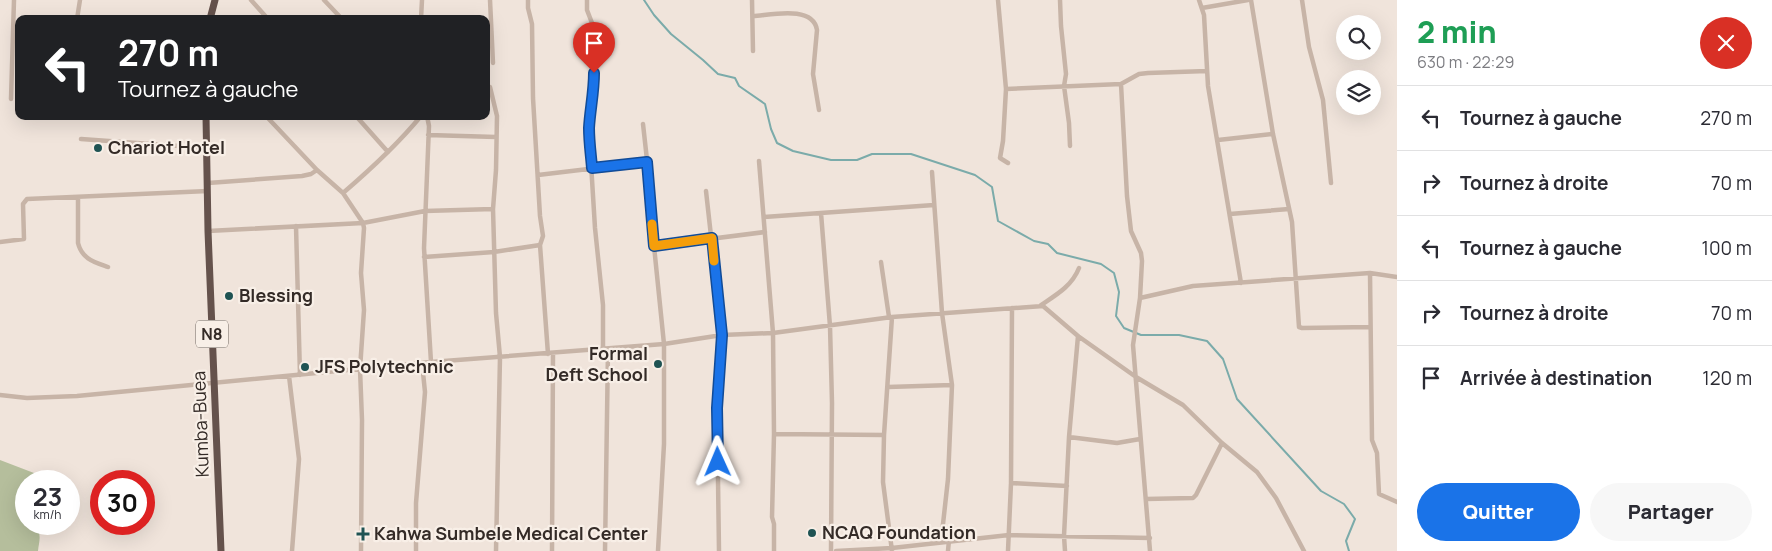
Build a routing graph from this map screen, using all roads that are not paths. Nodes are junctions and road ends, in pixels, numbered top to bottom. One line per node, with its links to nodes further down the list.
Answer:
1 (14, 0): 30 (street)
2 (80, 0): 17 (street)
3 (215, 0): 18 (highway)
4 (251, 0): 19 (street)
5 (324, 0): 20 (street)
6 (422, 0): 21 (street)
7 (490, 0): 24 (street)
8 (528, 0): 52 (street)
9 (587, 0): 49 (street)
10 (752, 0): 22 (street)
11 (998, 0): 29 (street)
12 (1060, 0): 27 (street)
13 (1199, 0): 16 (street)
14 (1249, 0): 16 (street); 38 (street)
15 (1302, 0): 53 (street)
16 (1202, 8): 25 (street)
17 (78, 15)
18 (211, 15)
19 (264, 15)
20 (338, 15)
21 (421, 15)
22 (753, 16): 23 (street); 31 (street)
23 (753, 51)
24 (493, 63)
25 (1207, 71): 26 (street); 42 (street)
26 (1121, 84): 27 (street); 82 (street)
27 (1064, 86): 29 (street); 43 (street)
28 (490, 88): 40 (street)
29 (1006, 89): 48 (street)
30 (11, 99)
31 (819, 110)
32 (206, 120): 44 (highway, Kumba-Buea / N8)
33 (270, 120): 50 (street)
34 (360, 120): 45 (street)
35 (418, 120): 45 (street)
36 (428, 120): 39 (street)
37 (643, 124): 47 (street)
38 (1274, 134): 42 (street); 60 (street)
39 (428, 136): 40 (street); 61 (street)
40 (496, 137): 59 (street)
41 (80, 139): 44 (street)
42 (1218, 140): 63 (street)
43 (1070, 146)
44 (207, 148): 54 (highway, Kumba-Buea / N8)
45 (388, 152): 56 (street)
46 (759, 161): 64 (street)
47 (647, 162): 49 (street); 72 (street)
48 (1008, 163)
49 (592, 168): 52 (street); 93 (street)
50 (317, 170): 54 (street); 56 (street)
51 (932, 172): 58 (street)
52 (538, 175): 71 (street)
53 (1331, 183)
54 (208, 187): 57 (street); 67 (highway, Kumba-Buea / N8)
55 (706, 191): 69 (street)
56 (343, 193): 65 (street)
57 (78, 197): 70 (street); 76 (street)
58 (934, 205): 62 (street); 85 (street)
59 (493, 209): 61 (street); 73 (street)
60 (1289, 209): 63 (street); 80 (street)
61 (425, 211): 65 (street); 74 (street)
62 (821, 213): 64 (street); 87 (street)
63 (1230, 214): 81 (street)
64 (764, 217): 68 (street)
65 (363, 223): 66 (street); 98 (street)
66 (296, 226): 67 (street); 99 (street)
67 (208, 231): 102 (highway, Kumba-Buea / N8)
68 (765, 232): 69 (street); 89 (street)
69 (712, 238): 72 (street); 90 (street)
70 (0, 242)
71 (540, 245): 73 (street); 94 (street)
72 (654, 246): 92 (street)
73 (494, 252): 74 (street); 95 (street)
74 (424, 257): 96 (street)
75 (881, 262): 86 (street)
76 (108, 267)
77 (1079, 268): 83 (street)
78 (1370, 273): 79 (street); 80 (street); 88 (street)
79 (1397, 277)
80 (1296, 279): 81 (street); 88 (street)
81 (1241, 283): 82 (street)
82 (1140, 298): 101 (street)
83 (1040, 306): 84 (street); 91 (street)
84 (1012, 308): 85 (street); 112 (street)
85 (942, 313): 86 (street); 103 (street)
86 (891, 317): 87 (street); 104 (street)
87 (830, 326): 89 (street); 107 (street)
88 (1370, 327): 115 (street)
89 (773, 333): 90 (street); 106 (street)
90 (722, 335): 92 (street); 130 (street)
91 (1078, 336): 101 (street); 109 (street)
92 (664, 344): 93 (street); 129 (street)
93 (605, 349): 94 (street); 128 (street)
94 (550, 353): 95 (street); 127 (street)
95 (500, 357): 96 (street); 126 (street)
96 (431, 362): 97 (street)
97 (422, 364): 98 (street); 125 (street)
98 (360, 369): 99 (street); 124 (street)
99 (300, 375): 100 (street)
100 (289, 376): 102 (street); 123 (street)
101 (1136, 376): 110 (street); 111 (street)
102 (215, 383): 105 (street); 122 (highway, Kumba-Buea / N8)
103 (952, 385): 104 (street); 120 (street)
104 (888, 387): 108 (street)
105 (0, 395)
106 (774, 434): 107 (street); 131 (street)
107 (832, 434): 108 (street); 132 (street)
108 (884, 435): 121 (street)
109 (1069, 437): 110 (street); 113 (street)
110 (1140, 439): 114 (street)
111 (1222, 443): 114 (street); 138 (street)
112 (1011, 483): 113 (street); 116 (street)
113 (1067, 486): 117 (street)
114 (1146, 499): 118 (street)
115 (1397, 502)
116 (1009, 535): 117 (street); 119 (street); 135 (street)
117 (1064, 536): 118 (street); 136 (street)
118 (1150, 538): 137 (street)
119 (949, 540): 120 (street); 134 (street)
120 (941, 542): 121 (street)
121 (892, 549): 133 (street)
122 (221, 551)
123 (292, 551)
124 (361, 551)
125 (416, 551)
126 (496, 551)
127 (552, 551)
128 (605, 551)
129 (658, 551)
130 (719, 551)
131 (774, 551)
132 (831, 551)
133 (836, 551)
134 (948, 551)
135 (1008, 551)
136 (1065, 551)
137 (1150, 551)
138 (1304, 551)

